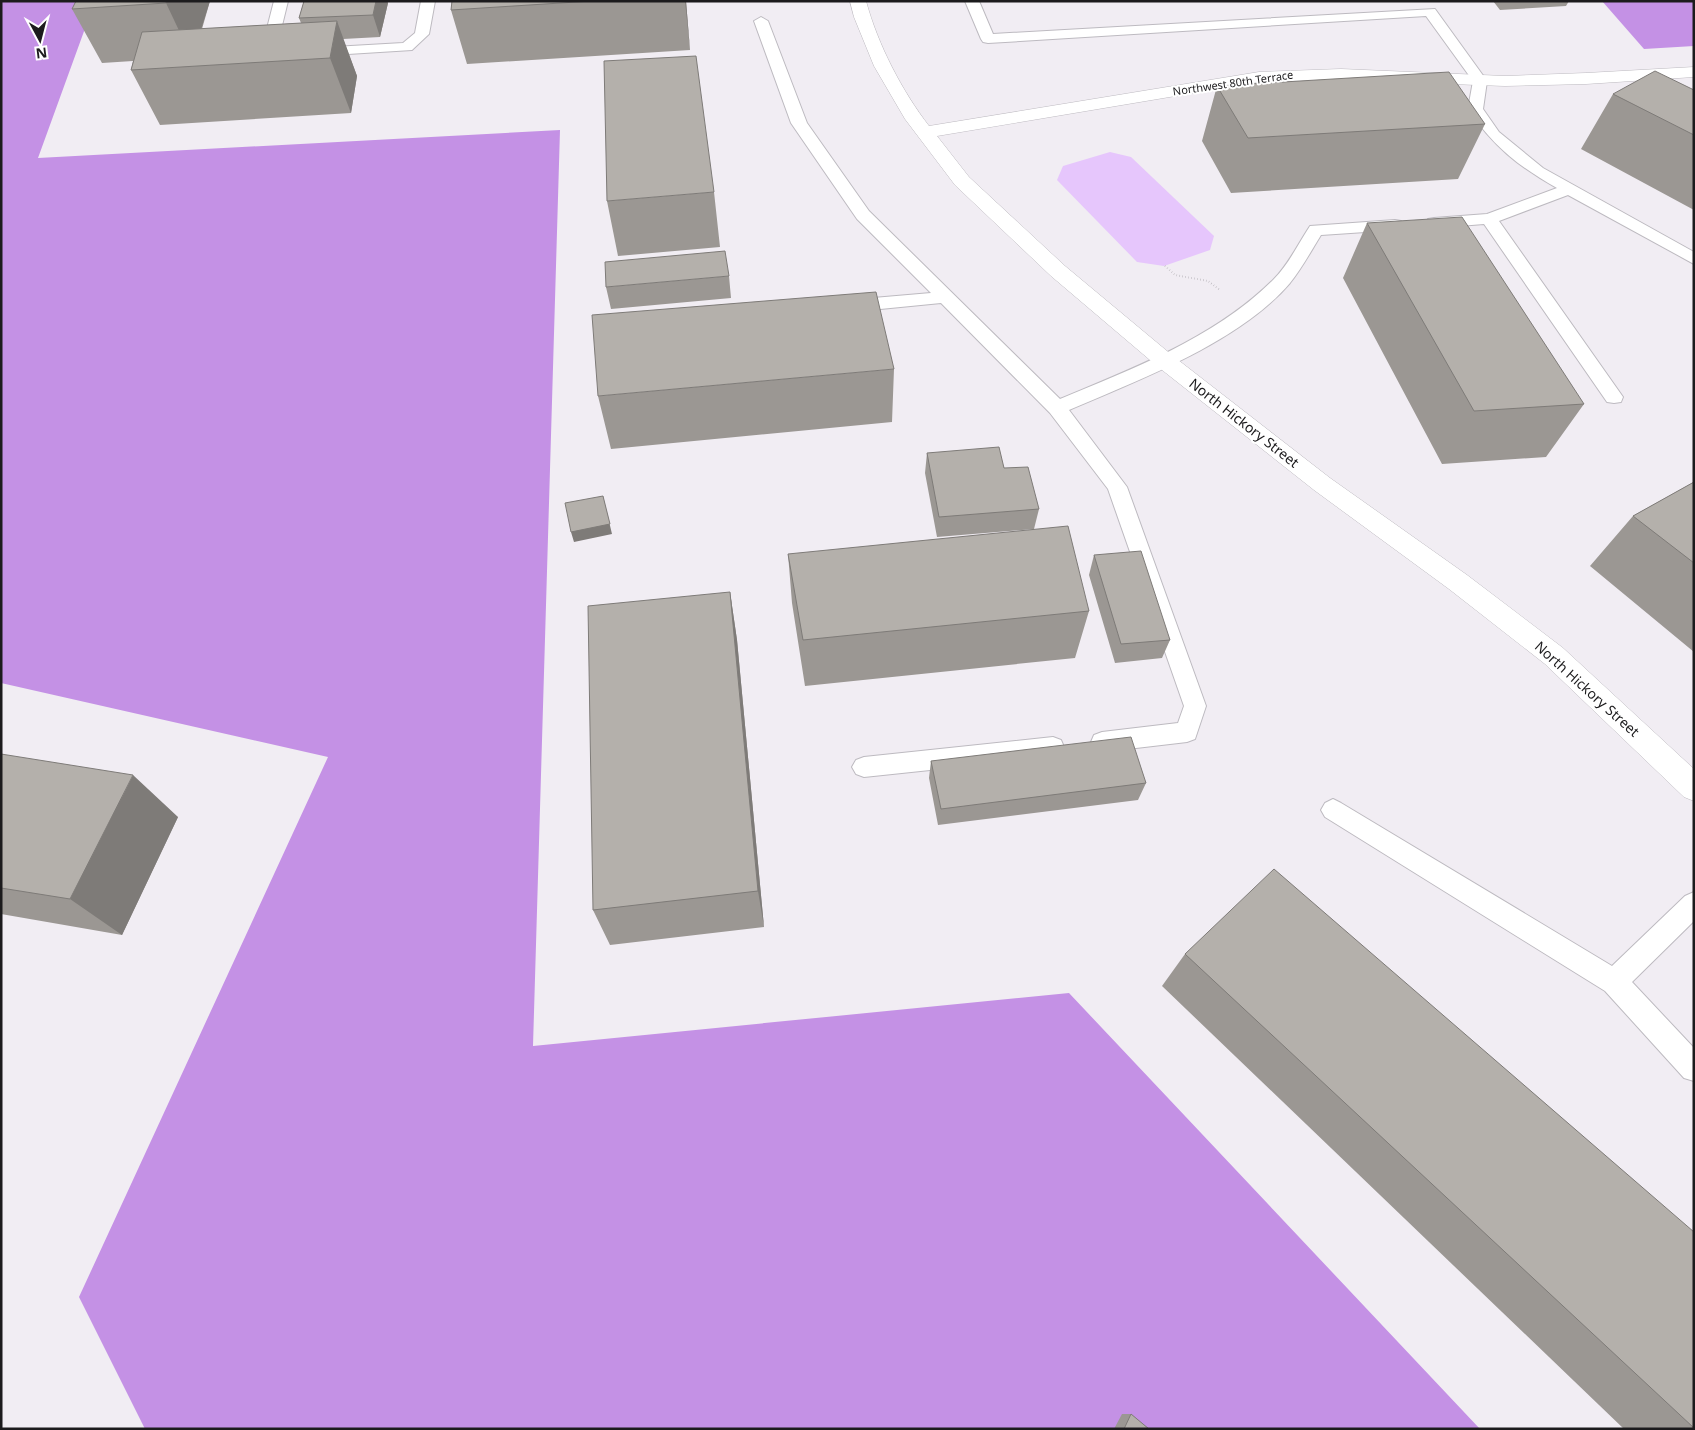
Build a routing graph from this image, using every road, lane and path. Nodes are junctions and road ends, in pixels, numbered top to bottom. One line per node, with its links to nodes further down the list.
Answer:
1 (281, 1): 2 (lane)
2 (428, 1)
3 (858, 1): 11 (street, North Hickory Street)
4 (972, 1): 7 (lane)
5 (1342, 1): 7 (lane)
6 (1426, 7): 7 (lane); 10 (lane)
7 (1352, 16)
8 (761, 21): 16 (lane)
9 (1694, 72): 10 (street, Northwest 80th Terrace)
10 (1480, 81): 11 (street, Northwest 80th Terrace); 12 (lane)
11 (924, 133): 19 (street, North Hickory Street)
12 (1570, 189): 13 (lane); 14 (lane)
13 (1489, 219): 18 (lane); 20 (lane)
14 (1694, 259)
15 (1165, 266): 18 (path)
16 (946, 297): 17 (lane); 21 (lane)
17 (837, 307)
18 (1247, 310): 19 (lane)
19 (1164, 361): 21 (lane); 23 (street, North Hickory Street)
20 (1614, 397)
21 (1057, 408): 22 (lane)
22 (864, 767)
23 (1694, 788)
24 (1333, 810): 26 (lane)
25 (1694, 904): 26 (lane)
26 (1614, 982): 27 (lane)
27 (1694, 1068)

